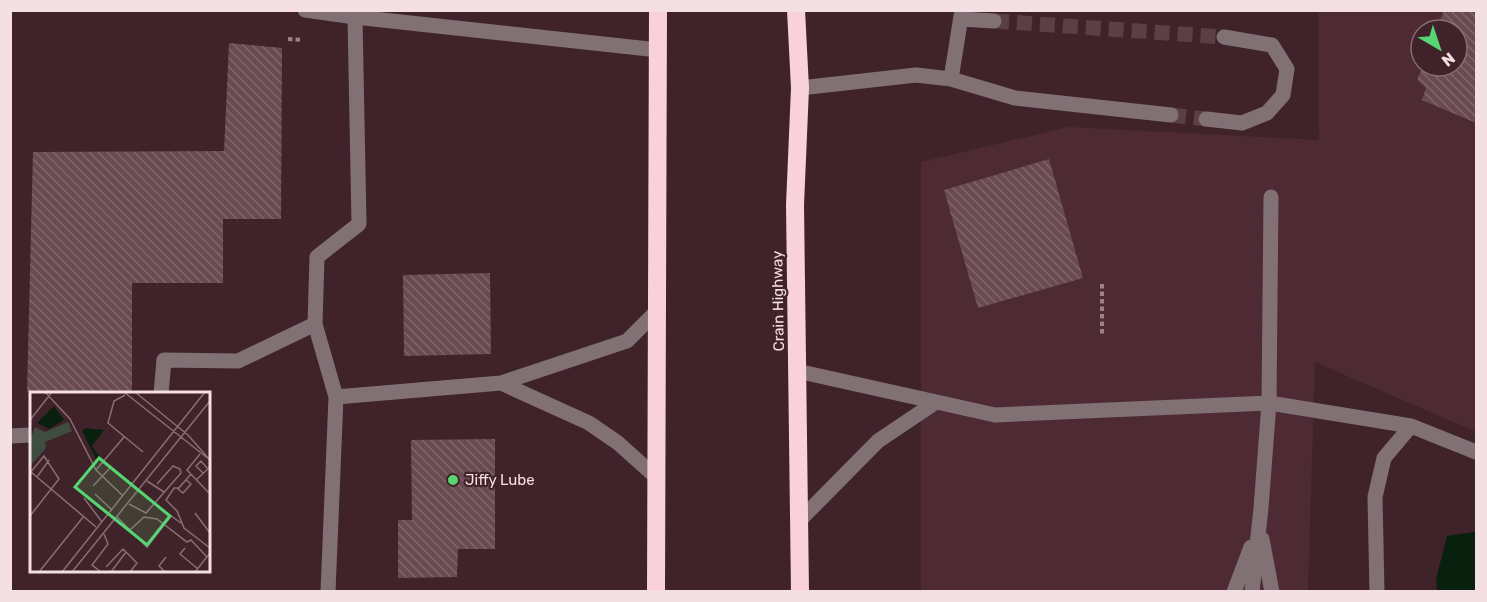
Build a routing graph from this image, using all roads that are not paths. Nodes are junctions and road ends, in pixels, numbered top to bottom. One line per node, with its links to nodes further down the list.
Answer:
1 (305, 10): 5 (lane)
2 (658, 10): 8 (highway)
3 (796, 10): 10 (highway, Crain Highway)
4 (962, 15): 6 (lane); 9 (lane)
5 (355, 17): 8 (lane); 15 (lane)
6 (994, 21)
7 (1224, 38): 12 (lane)
8 (658, 50): 14 (highway)
9 (951, 79): 10 (lane); 11 (lane)
10 (800, 88): 16 (highway, Crain Highway)
11 (1171, 115)
12 (1206, 119)
13 (1271, 197): 21 (lane)
14 (658, 310): 17 (lane); 26 (highway)
15 (315, 324): 18 (lane); 19 (lane)
16 (797, 371): 20 (lane); 27 (highway, Crain Highway)
17 (501, 383): 19 (lane); 26 (lane)
18 (161, 392)
19 (336, 397): 29 (lane)
20 (936, 402): 21 (lane); 27 (lane)
21 (1269, 403): 22 (lane); 28 (lane)
22 (1412, 426): 25 (lane); 35 (lane)
23 (30, 435): 24 (lane)
24 (10, 436)
25 (1476, 452)
26 (656, 477): 30 (highway)
27 (799, 520): 31 (highway, Crain Highway)
28 (1260, 524): 32 (lane); 33 (lane); 34 (lane)
29 (328, 591)
30 (656, 591)
31 (800, 591)
32 (1234, 591)
33 (1252, 591)
34 (1272, 591)
35 (1377, 591)

